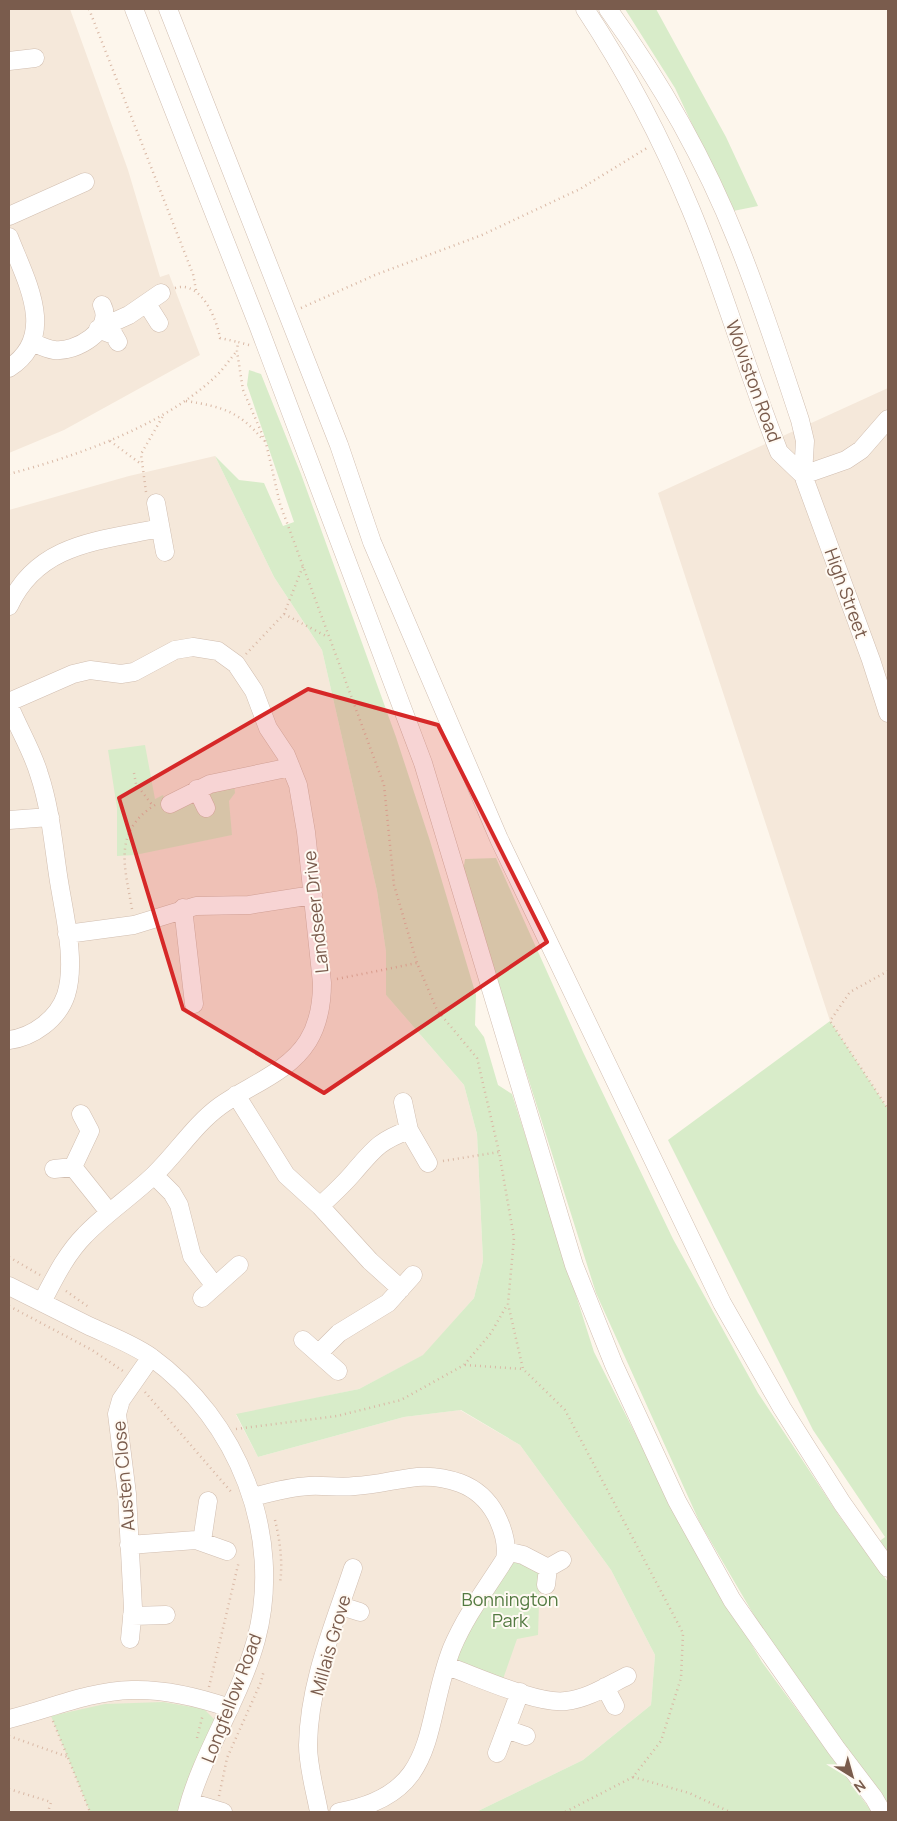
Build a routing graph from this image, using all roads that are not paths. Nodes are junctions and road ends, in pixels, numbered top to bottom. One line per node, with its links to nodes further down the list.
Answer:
1 (134, 9): 88 (street)
2 (168, 9): 67 (street)
3 (585, 9): 8 (street, Wolviston Road)
4 (608, 9): 7 (street, Wolviston Road)
5 (34, 58): 6 (street)
6 (9, 61)
7 (683, 127): 8 (street); 21 (street, Wolviston Road)
8 (659, 141): 21 (street, Wolviston Road)
9 (85, 182): 10 (street)
10 (9, 216)
11 (9, 237): 17 (street)
12 (161, 293): 13 (street)
13 (146, 304): 15 (street); 16 (street)
14 (102, 305): 16 (street)
15 (159, 323)
16 (98, 329): 17 (street); 18 (street)
17 (32, 342): 19 (street)
18 (118, 342)
19 (9, 368)
20 (888, 419): 21 (street)
21 (803, 475): 27 (street, High Street)
22 (156, 503): 23 (street)
23 (160, 528): 24 (street); 25 (street)
24 (165, 552)
25 (9, 606)
26 (9, 703): 28 (street, Landseer Drive); 32 (street)
27 (888, 713)
28 (291, 767): 29 (street); 34 (street, Landseer Drive)
29 (197, 789): 30 (street); 31 (street)
30 (161, 805)
31 (206, 808)
32 (50, 817): 33 (street); 36 (street)
33 (9, 820)
34 (313, 895): 35 (street); 39 (street, Landseer Drive)
35 (183, 908): 36 (street); 37 (street)
36 (67, 934): 38 (street)
37 (194, 1004)
38 (9, 1040)
39 (236, 1095): 46 (street, Landseer Drive); 47 (street)
40 (403, 1102): 42 (street)
41 (81, 1114): 44 (street)
42 (410, 1130): 43 (street); 47 (street)
43 (428, 1164)
44 (73, 1167): 45 (street); 48 (street)
45 (54, 1169)
46 (154, 1175): 48 (street, Landseer Drive); 52 (street)
47 (320, 1206): 53 (street)
48 (109, 1212): 55 (street, Landseer Drive)
49 (239, 1265): 52 (street)
50 (413, 1275): 53 (street)
51 (9, 1286): 55 (street, Longfellow Road)
52 (215, 1286): 54 (street)
53 (401, 1289): 57 (street)
54 (202, 1298)
55 (42, 1302): 58 (street, Longfellow Road)
56 (304, 1340): 57 (street)
57 (318, 1353): 59 (street)
58 (151, 1357): 60 (street, Longfellow Road); 63 (street, Austen Close)
59 (338, 1371)
60 (253, 1497): 64 (street); 79 (street, Longfellow Road)
61 (208, 1501): 62 (street)
62 (202, 1541): 63 (street, Austen Close); 65 (street, Austen Close)
63 (129, 1545): 72 (street, Austen Close)
64 (506, 1551): 68 (street); 74 (street)
65 (233, 1556)
66 (353, 1568): 69 (street, Millais Grove)
67 (888, 1568)
68 (546, 1585)
69 (341, 1606): 70 (street); 86 (street, Millais Grove)
70 (360, 1612)
71 (166, 1615): 72 (street)
72 (132, 1616): 73 (street, Austen Close)
73 (130, 1639)
74 (447, 1666): 77 (street); 87 (street)
75 (627, 1676): 76 (street)
76 (605, 1686): 77 (street); 78 (street)
77 (520, 1692): 81 (street)
78 (614, 1706)
79 (230, 1708): 80 (street); 84 (street, Longfellow Road)
80 (9, 1719)
81 (506, 1728): 82 (street); 83 (street)
82 (526, 1736)
83 (497, 1752)
84 (188, 1807): 85 (street)
85 (223, 1812)
86 (319, 1812)
87 (339, 1812)
88 (882, 1812)

